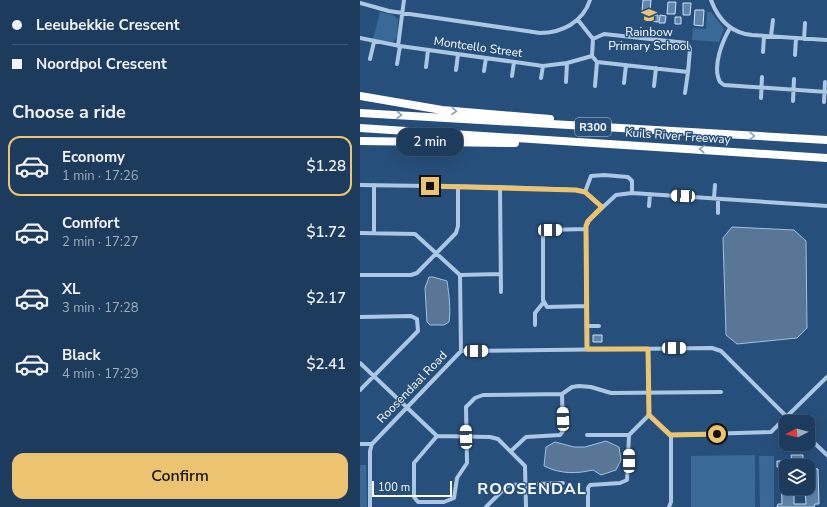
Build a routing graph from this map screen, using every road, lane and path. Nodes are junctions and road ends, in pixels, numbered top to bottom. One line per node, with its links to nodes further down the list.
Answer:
1 (404, 0): 5 (street)
2 (590, 0): 6 (street)
3 (711, 0): 9 (street)
4 (360, 4): 5 (street)
5 (402, 13): 6 (street); 18 (street)
6 (578, 20): 15 (street)
7 (773, 20): 11 (street)
8 (805, 23): 14 (street)
9 (730, 28): 10 (street); 46 (street)
10 (764, 36): 11 (street); 20 (street)
11 (771, 36): 13 (street)
12 (360, 38): 17 (street, Montcello Street)
13 (796, 38): 14 (street); 22 (street)
14 (804, 38): 16 (street)
15 (593, 39): 23 (street); 36 (street)
16 (827, 40)
17 (374, 42): 18 (street, Montcello Street); 25 (street)
18 (399, 46): 19 (street, Montcello Street); 29 (street)
19 (428, 50): 21 (street, Montcello Street); 32 (street)
20 (763, 52)
21 (458, 54): 24 (street, Montcello Street); 34 (street)
22 (795, 55)
23 (592, 56): 27 (street); 28 (street, Montcello Street)
24 (486, 58): 26 (street, Montcello Street); 35 (street)
25 (370, 59)
26 (514, 62): 31 (street, Montcello Street); 37 (street)
27 (597, 62): 30 (street); 44 (street)
28 (567, 63): 31 (street, Montcello Street); 41 (street)
29 (397, 64)
30 (626, 65): 33 (street); 43 (street)
31 (542, 66): 39 (street)
32 (426, 67)
33 (656, 68): 36 (street); 45 (street)
34 (456, 70)
35 (484, 71)
36 (688, 72): 49 (street)
37 (512, 76)
38 (762, 77): 46 (street)
39 (541, 78)
40 (794, 79): 47 (street)
41 (566, 82)
42 (825, 82): 48 (street)
43 (624, 83)
44 (595, 86)
45 (654, 86)
46 (761, 87): 47 (street); 51 (street)
47 (793, 89): 48 (street); 52 (street)
48 (826, 92): 53 (street)
49 (685, 93)
50 (360, 96): 55 (highway, one-way to 55)
51 (760, 98)
52 (793, 101)
53 (824, 102)
54 (360, 113): 55 (highway, Kuils River Freeway / R300, one-way to 55)
55 (587, 126): 57 (highway, Kuils River Freeway / R300, one-way to 57)
56 (360, 128): 59 (highway, Kuils River Freeway / R300)
57 (827, 140)
58 (360, 141): 59 (highway)
59 (601, 142): 60 (highway, Kuils River Freeway / R300, one-way to 59)
60 (827, 158)
61 (361, 185): 62 (street)
62 (374, 185): 64 (street); 76 (street)
63 (715, 185): 69 (street)
64 (458, 186): 65 (street); 77 (street)
65 (500, 186): 66 (street); 78 (street)
66 (585, 192): 67 (street); 72 (street)
67 (632, 192): 68 (street); 72 (street)
68 (650, 194): 69 (street); 70 (street)
69 (716, 198): 71 (street); 73 (street)
70 (649, 206)
71 (827, 206)
72 (602, 207): 74 (street)
73 (718, 213)
74 (586, 229): 82 (street); 83 (street)
75 (360, 233): 76 (street)
76 (374, 233): 77 (street)
77 (437, 254): 79 (street); 80 (street)
78 (500, 274): 80 (street); 81 (street)
79 (360, 275)
80 (460, 275): 90 (street)
81 (501, 292)
82 (543, 303): 83 (street); 85 (street)
83 (587, 306): 86 (street)
84 (360, 317): 92 (street)
85 (535, 325)
86 (587, 326): 87 (street); 88 (street)
87 (599, 326)
88 (587, 349): 89 (street, Roosendaal Road); 90 (street, Roosendaal Road)
89 (648, 349): 96 (street); 100 (street, Roosendaal Road)
90 (461, 351): 98 (street, Roosendaal Road)
91 (360, 363): 92 (street)
92 (374, 376): 94 (street); 98 (street)
93 (827, 377): 101 (street)
94 (360, 390)
95 (721, 392): 96 (street)
96 (649, 393): 97 (street); 99 (street)
97 (562, 394): 107 (street); 111 (street)
98 (405, 407): 105 (street); 109 (street, Roosendaal Road)
99 (649, 415): 103 (street); 104 (street)
100 (785, 415)
101 (791, 415)
102 (779, 426): 104 (street)
103 (629, 435): 106 (street); 118 (street)
104 (670, 435): 119 (street)
105 (436, 436): 107 (street); 107 (street)
106 (587, 436)
107 (466, 437): 111 (street)
108 (360, 444): 109 (street)
109 (372, 444): 115 (street)
110 (815, 444): 112 (street)
111 (511, 452): 114 (street)
112 (827, 455)
113 (563, 483): 114 (street)
114 (526, 484): 116 (street); 117 (street)
115 (370, 507)
116 (486, 507)
117 (526, 507)
118 (588, 507)
119 (669, 507)

